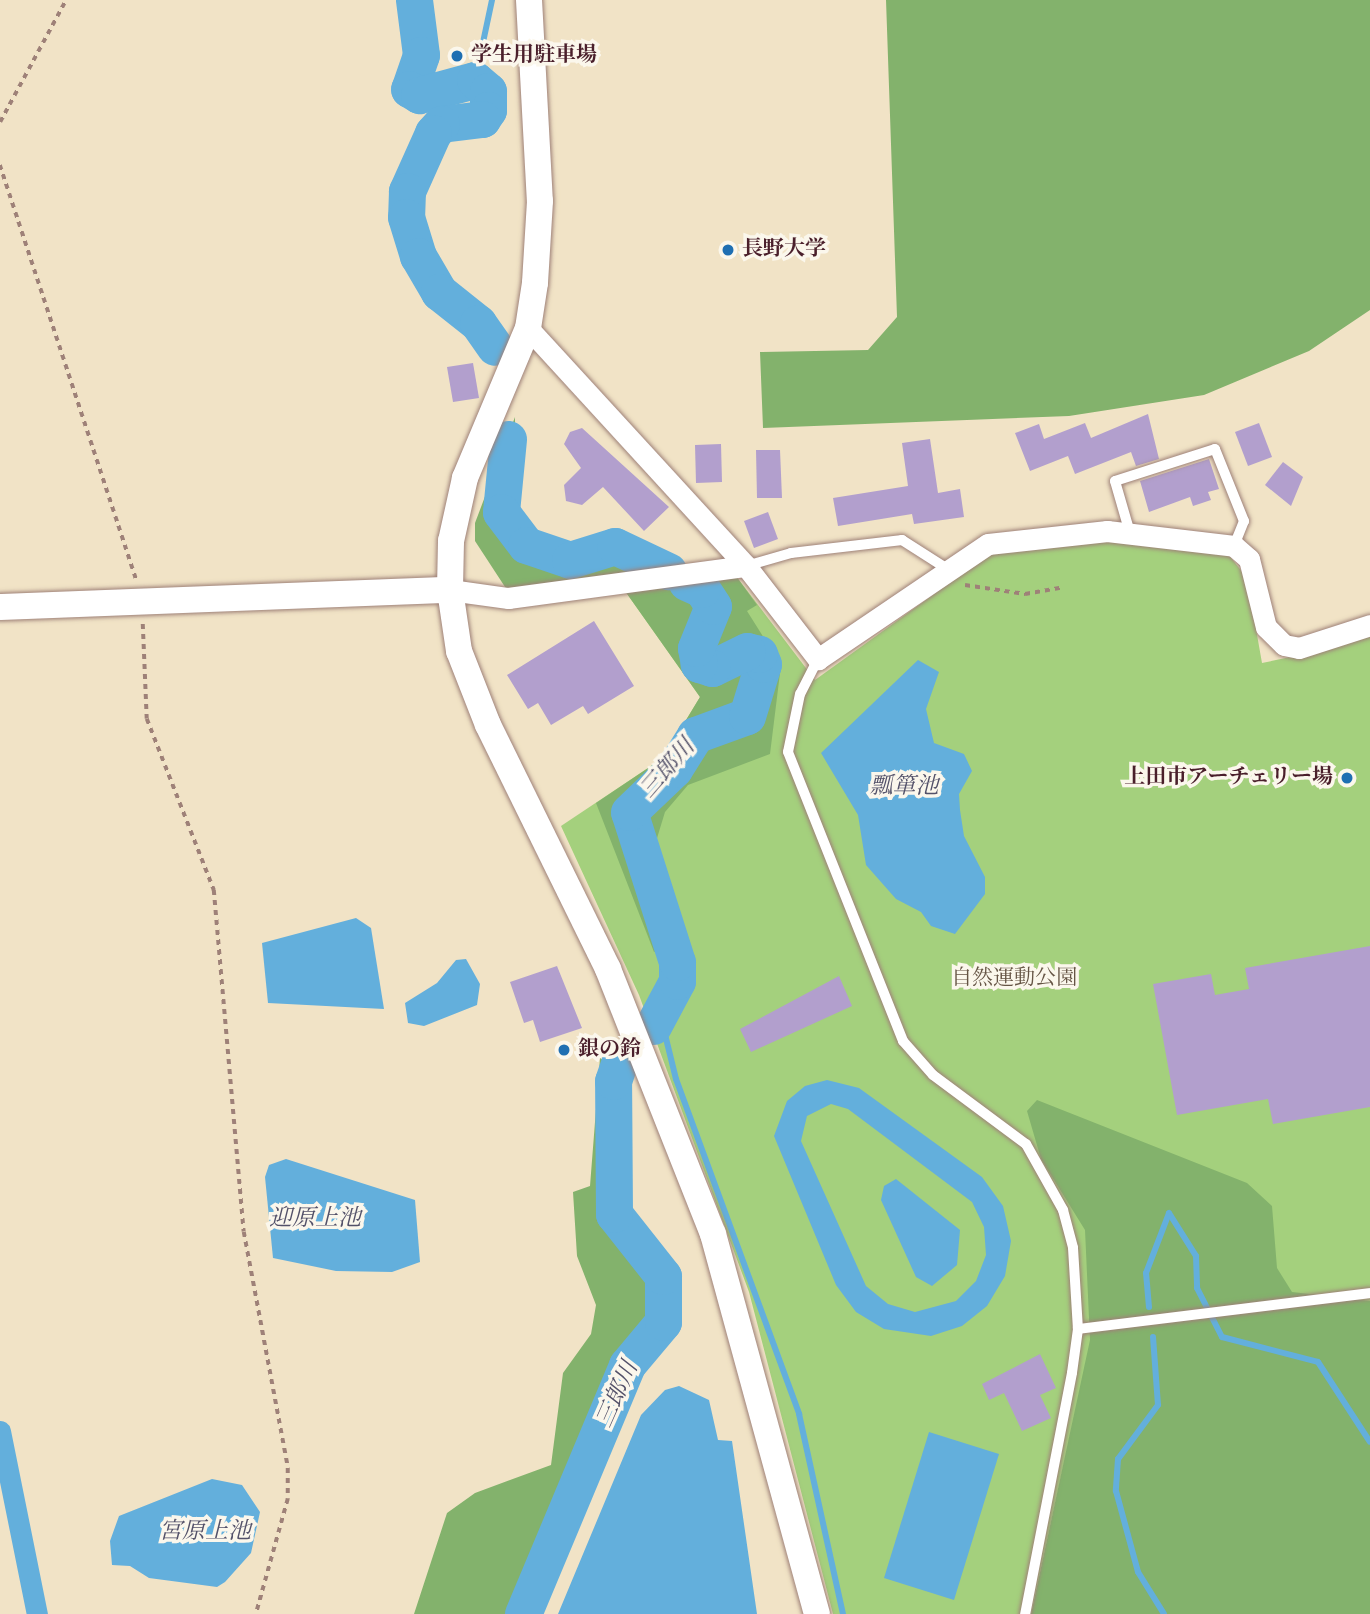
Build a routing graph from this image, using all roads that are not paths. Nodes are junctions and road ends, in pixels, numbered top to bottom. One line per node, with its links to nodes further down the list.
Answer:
1 (529, 0): 2 (street)
2 (527, 328): 5 (street); 7 (street)
3 (1130, 533): 4 (street); 4 (lane); 6 (street)
4 (1234, 546): 9 (street)
5 (746, 566): 6 (lane); 7 (street); 10 (street)
6 (946, 568): 10 (street)
7 (450, 590): 8 (street); 13 (street)
8 (0, 607)
9 (1370, 625)
10 (818, 659): 12 (lane)
11 (1370, 1293): 12 (lane)
12 (1078, 1329): 14 (lane)
13 (817, 1614)
14 (1025, 1614)

